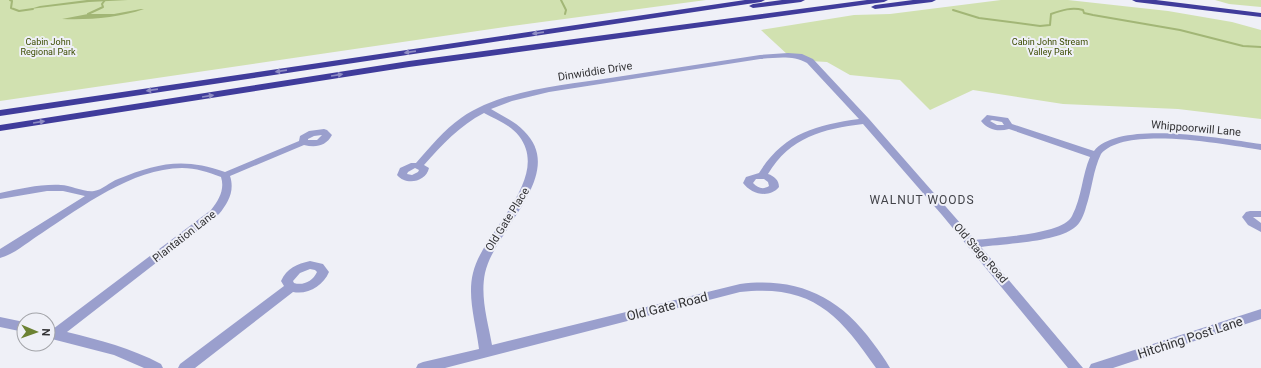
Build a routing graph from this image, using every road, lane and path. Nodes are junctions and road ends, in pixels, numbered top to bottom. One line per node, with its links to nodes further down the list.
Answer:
1 (761, 0): 11 (highway)
2 (801, 0): 11 (highway)
3 (884, 0): 13 (highway)
4 (932, 0): 13 (highway)
5 (1136, 0): 7 (highway)
6 (1201, 0): 8 (highway)
7 (1179, 6): 9 (highway); 10 (highway)
8 (1261, 10)
9 (1261, 15)
10 (1261, 21)
11 (577, 28): 15 (highway, one-way to 15)
12 (799, 56): 14 (street, Dinwiddie Drive); 16 (street, Old Stage Road)
13 (409, 64): 18 (highway, one-way to 13)
14 (484, 109): 22 (street, Dinwiddie Drive); 37 (street, Old Gate Place)
15 (0, 113)
16 (866, 120): 24 (street); 29 (street, Old Stage Road)
17 (1009, 126): 21 (street)
18 (0, 128)
19 (304, 142): 23 (street)
20 (1261, 146): 21 (street, Whippoorwill Lane)
21 (1095, 155): 29 (street)
22 (419, 165)
23 (225, 175): 25 (street); 35 (street, Plantation Lane)
24 (762, 176)
25 (93, 195): 26 (street); 30 (street)
26 (0, 196)
27 (1261, 214): 28 (street)
28 (1261, 228)
29 (973, 244): 42 (street, Old Stage Road)
30 (0, 254)
31 (291, 287): 39 (street)
32 (1261, 314): 43 (street, Hitching Post Lane)
33 (0, 322): 34 (street)
34 (16, 325)
35 (56, 331)
36 (56, 335): 38 (street)
37 (486, 351): 40 (street, Old Gate Road); 41 (street, Old Gate Road)
38 (156, 368)
39 (185, 368)
40 (423, 368)
41 (883, 368)
42 (1076, 368)
43 (1096, 368)

